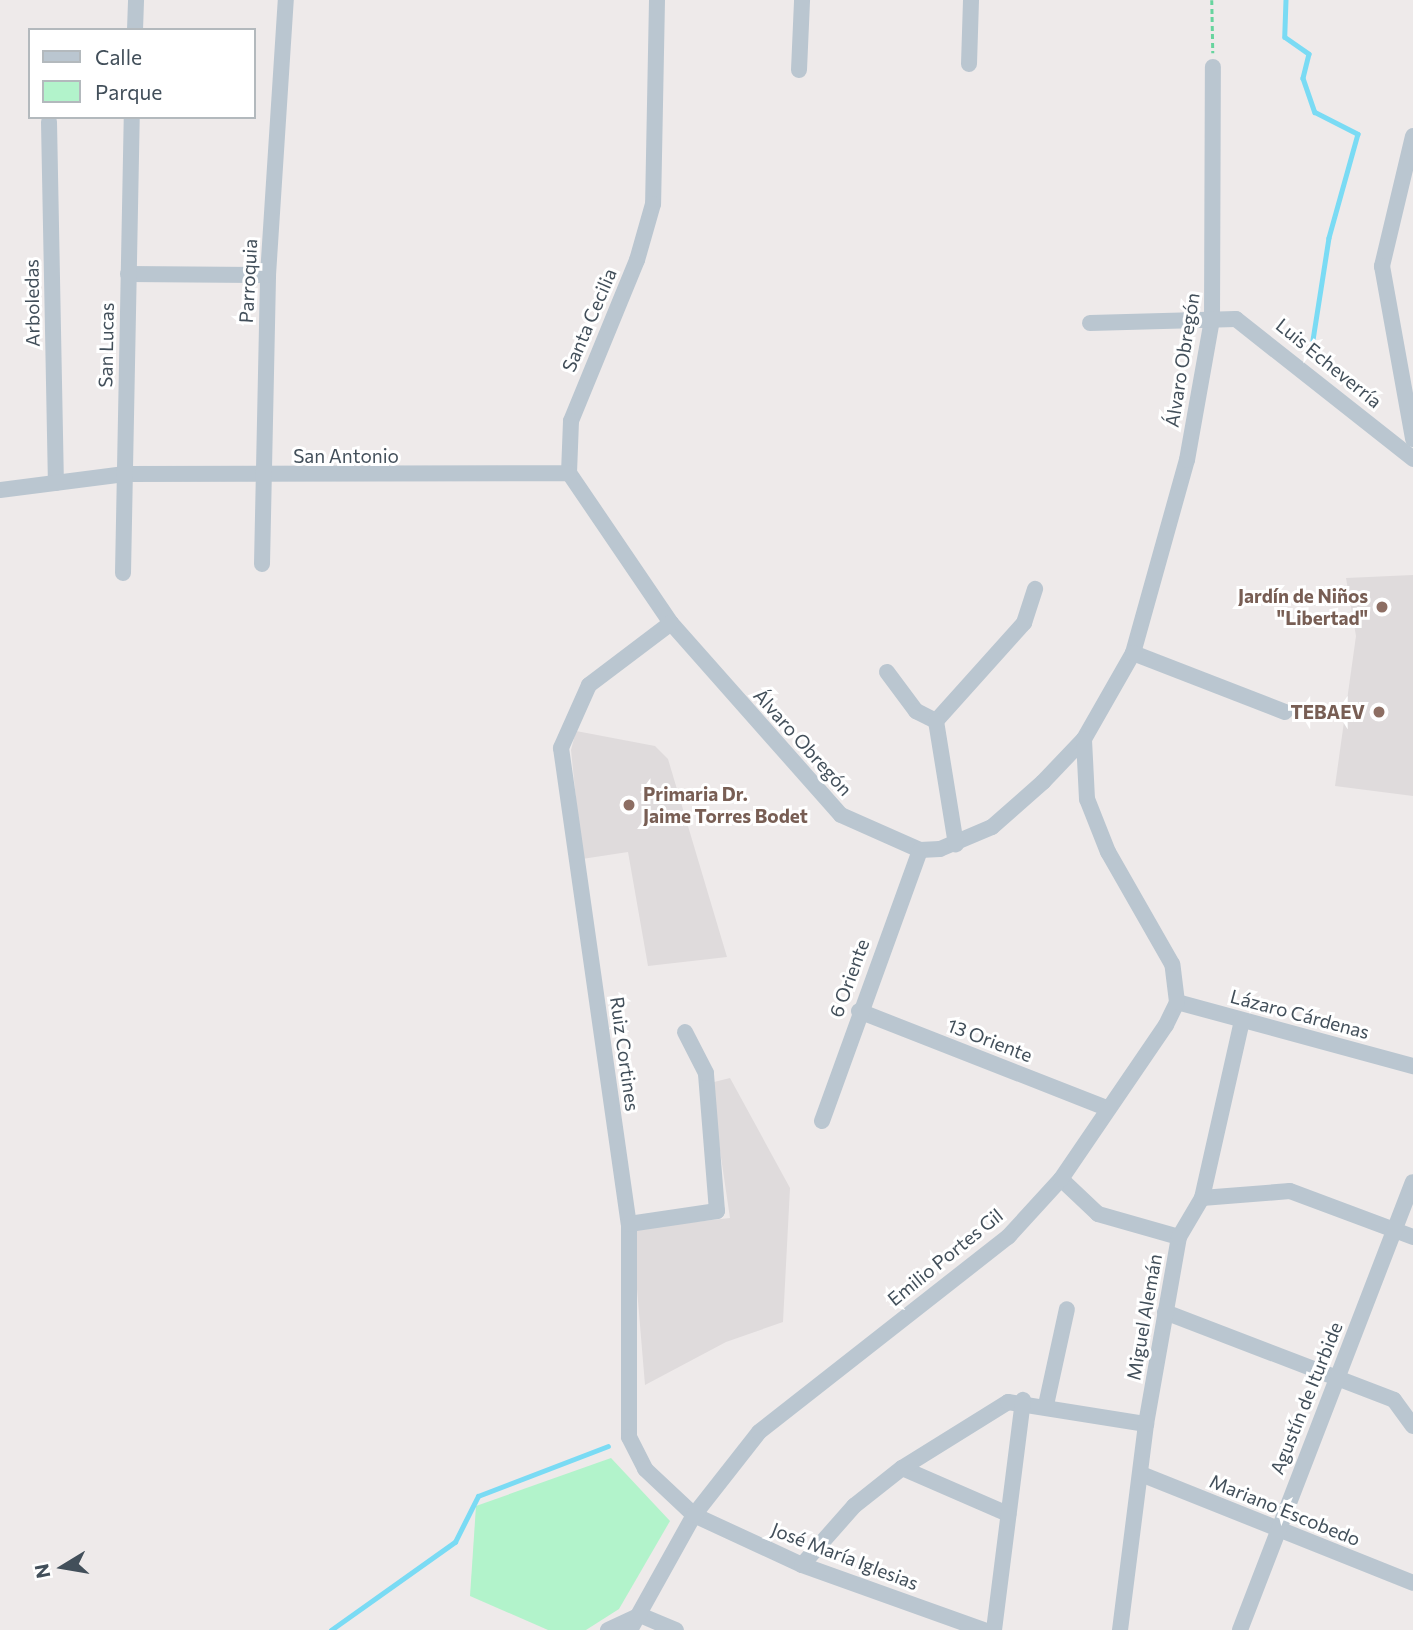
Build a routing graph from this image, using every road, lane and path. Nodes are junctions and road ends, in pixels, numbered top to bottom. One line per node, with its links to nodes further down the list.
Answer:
1 (136, 0): 7 (street)
2 (286, 0): 15 (street, Parroquia)
3 (657, 0): 20 (street, Santa Cecilia)
4 (802, 0): 10 (street)
5 (971, 0): 8 (street)
6 (1212, 0): 9 (path)
7 (135, 28)
8 (968, 64)
9 (1213, 67): 16 (street, Álvaro Obregón)
10 (799, 70)
11 (132, 119): 14 (street, San Lucas)
12 (49, 121): 23 (street, Arboledas)
13 (1412, 142): 18 (street)
14 (128, 274): 15 (street); 21 (street, San Lucas)
15 (268, 275): 22 (street, Parroquia)
16 (1212, 320): 17 (street, Luis Echeverría); 19 (street, Luis Echeverría); 29 (street, Álvaro Obregón)
17 (1090, 323)
18 (1413, 439)
19 (1413, 459)
20 (569, 472): 22 (street, San Antonio); 28 (street)
21 (125, 474): 22 (street, San Antonio); 23 (street, San Antonio); 26 (street, San Lucas)
22 (261, 478): 25 (street, Parroquia)
23 (56, 483): 24 (street, San Antonio)
24 (0, 489)
25 (262, 564)
26 (123, 573)
27 (1035, 589): 32 (street)
28 (671, 624): 35 (street, Álvaro Obregón); 48 (street, Ruiz Cortines)
29 (1133, 653): 31 (street); 33 (street, Álvaro Obregón)
30 (887, 672): 32 (street)
31 (1285, 712)
32 (936, 721): 34 (street)
33 (1084, 739): 34 (street, Álvaro Obregón); 36 (street)
34 (956, 844): 35 (street, Álvaro Obregón)
35 (920, 850): 37 (street, 6 Oriente)
36 (1177, 1002): 38 (street, Lázaro Cárdenas); 43 (street, Emilio Portes Gil)
37 (859, 1011): 43 (street, 13 Oriente); 44 (street, 6 Oriente)
38 (1242, 1020): 40 (street, Lázaro Cárdenas); 47 (street, Miguel Alemán)
39 (685, 1032): 41 (street)
40 (1413, 1066)
41 (706, 1073): 42 (street); 48 (street)
42 (723, 1073)
43 (1106, 1108): 45 (street, Emilio Portes Gil)
44 (822, 1121)
45 (1061, 1179): 50 (street); 62 (street, Emilio Portes Gil)
46 (1413, 1182): 49 (street, Agustín de Iturbide)
47 (1202, 1198): 49 (street); 50 (street, Miguel Alemán)
48 (629, 1224): 62 (street, Ruiz Cortines)
49 (1395, 1230): 51 (street); 54 (street, Agustín de Iturbide)
50 (1179, 1237): 53 (street, Miguel Alemán)
51 (1413, 1237)
52 (1067, 1309): 56 (street)
53 (1165, 1312): 54 (street); 57 (street, Miguel Alemán)
54 (1338, 1379): 58 (street); 63 (street, Agustín de Iturbide)
55 (1023, 1400): 56 (street); 59 (street); 61 (street)
56 (1045, 1405): 57 (street)
57 (1146, 1424): 60 (street, Miguel Alemán)
58 (1413, 1426)
59 (902, 1468): 61 (street); 64 (street)
60 (1141, 1474): 63 (street, Mariano Escobedo); 72 (street, Miguel Alemán)
61 (1008, 1514): 71 (street)
62 (694, 1515): 64 (street, José María Iglesias); 66 (street, Emilio Portes Gil)
63 (1274, 1529): 65 (street, Mariano Escobedo); 73 (street, Agustín de Iturbide)
64 (802, 1564): 70 (street, José María Iglesias)
65 (1413, 1583)
66 (640, 1615): 67 (street); 68 (street, Emilio Portes Gil); 69 (street)
67 (608, 1630)
68 (630, 1630)
69 (675, 1630)
70 (984, 1630)
71 (994, 1630)
72 (1120, 1630)
73 (1240, 1630)

